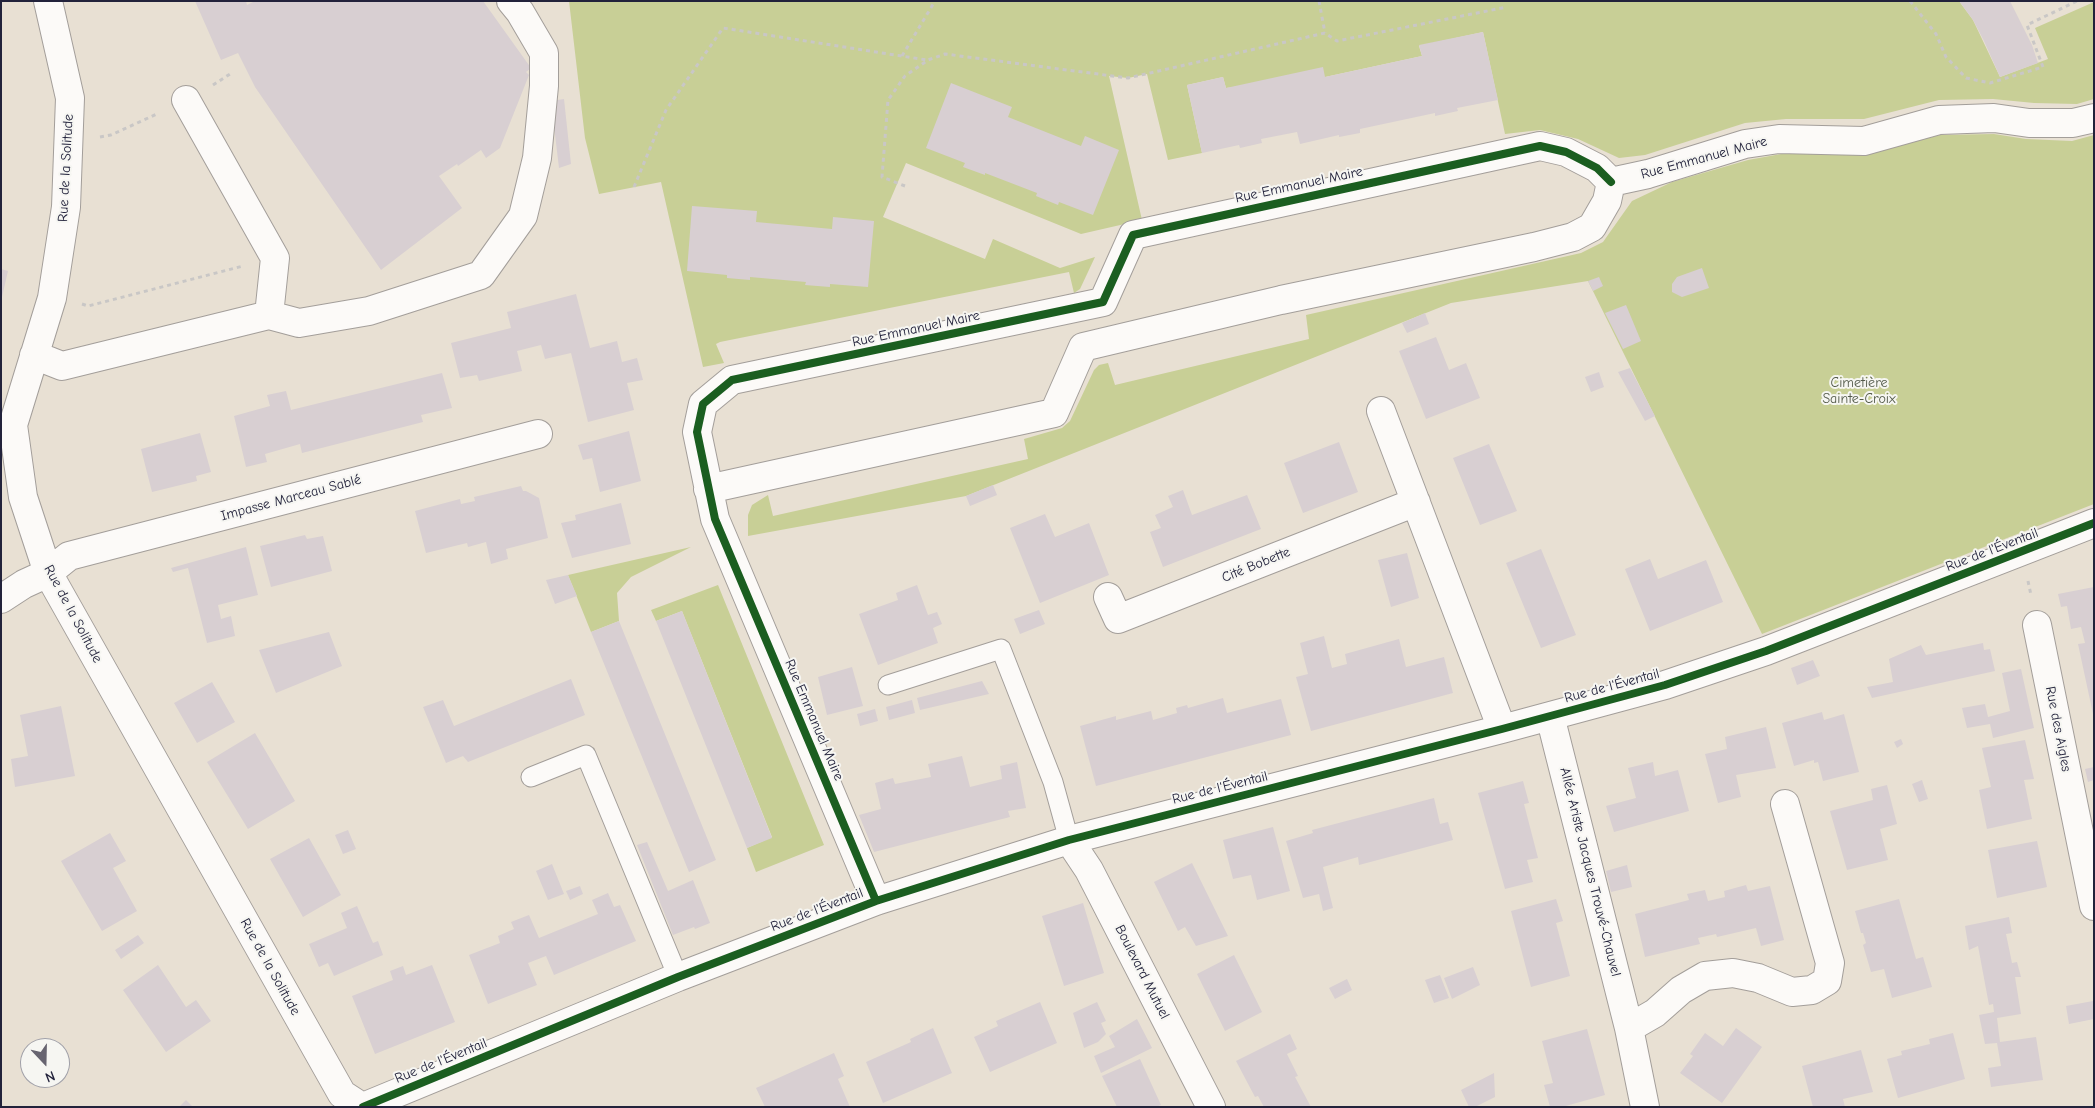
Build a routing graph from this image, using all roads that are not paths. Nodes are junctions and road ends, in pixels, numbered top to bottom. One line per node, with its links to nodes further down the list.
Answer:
1 (48, 1): 9 (street, Rue de la Solitude)
2 (511, 1): 7 (street)
3 (186, 100): 7 (street)
4 (2094, 118): 5 (street, Rue Emmanuel Maire)
5 (1611, 182): 6 (street, Rue Emmanuel Maire); 8 (street)
6 (1103, 302): 8 (street, Rue Emmanuel Maire); 12 (street, Rue Emmanuel Maire)
7 (270, 314): 9 (street)
8 (1083, 348): 12 (street, Rue Emmanuel Maire)
9 (34, 354): 15 (street, Rue de la Solitude)
10 (1381, 411): 13 (street)
11 (538, 434): 15 (street, Impasse Marceau Sablé)
12 (708, 489): 25 (street, Rue Emmanuel Maire)
13 (1416, 502): 16 (street, Cité Bobette); 21 (street)
14 (2094, 523): 20 (street, Rue de l'Éventail)
15 (48, 574): 17 (street, Impasse Marceau Sablé); 29 (street, Rue de la Solitude)
16 (1108, 597)
17 (1, 599)
18 (2037, 625): 26 (street, Rue des Aigles)
19 (888, 685): 24 (lane)
20 (1550, 716): 21 (street, Rue de l'Éventail); 28 (street, Allée Ariste Jacques Trouvé-Chauvel)
21 (1502, 729): 24 (street, Rue de l'Éventail)
22 (531, 777): 27 (lane)
23 (1785, 804): 28 (street)
24 (1070, 840): 25 (street, Rue de l'Éventail); 30 (street, Boulevard Mutuel)
25 (876, 900): 27 (street, Rue de l'Éventail)
26 (2094, 906)
27 (678, 977): 29 (street, Rue de l'Éventail)
28 (1629, 1028): 31 (street, Allée Ariste Jacques Trouvé-Chauvel)
29 (362, 1107)
30 (1211, 1107)
31 (1645, 1107)

